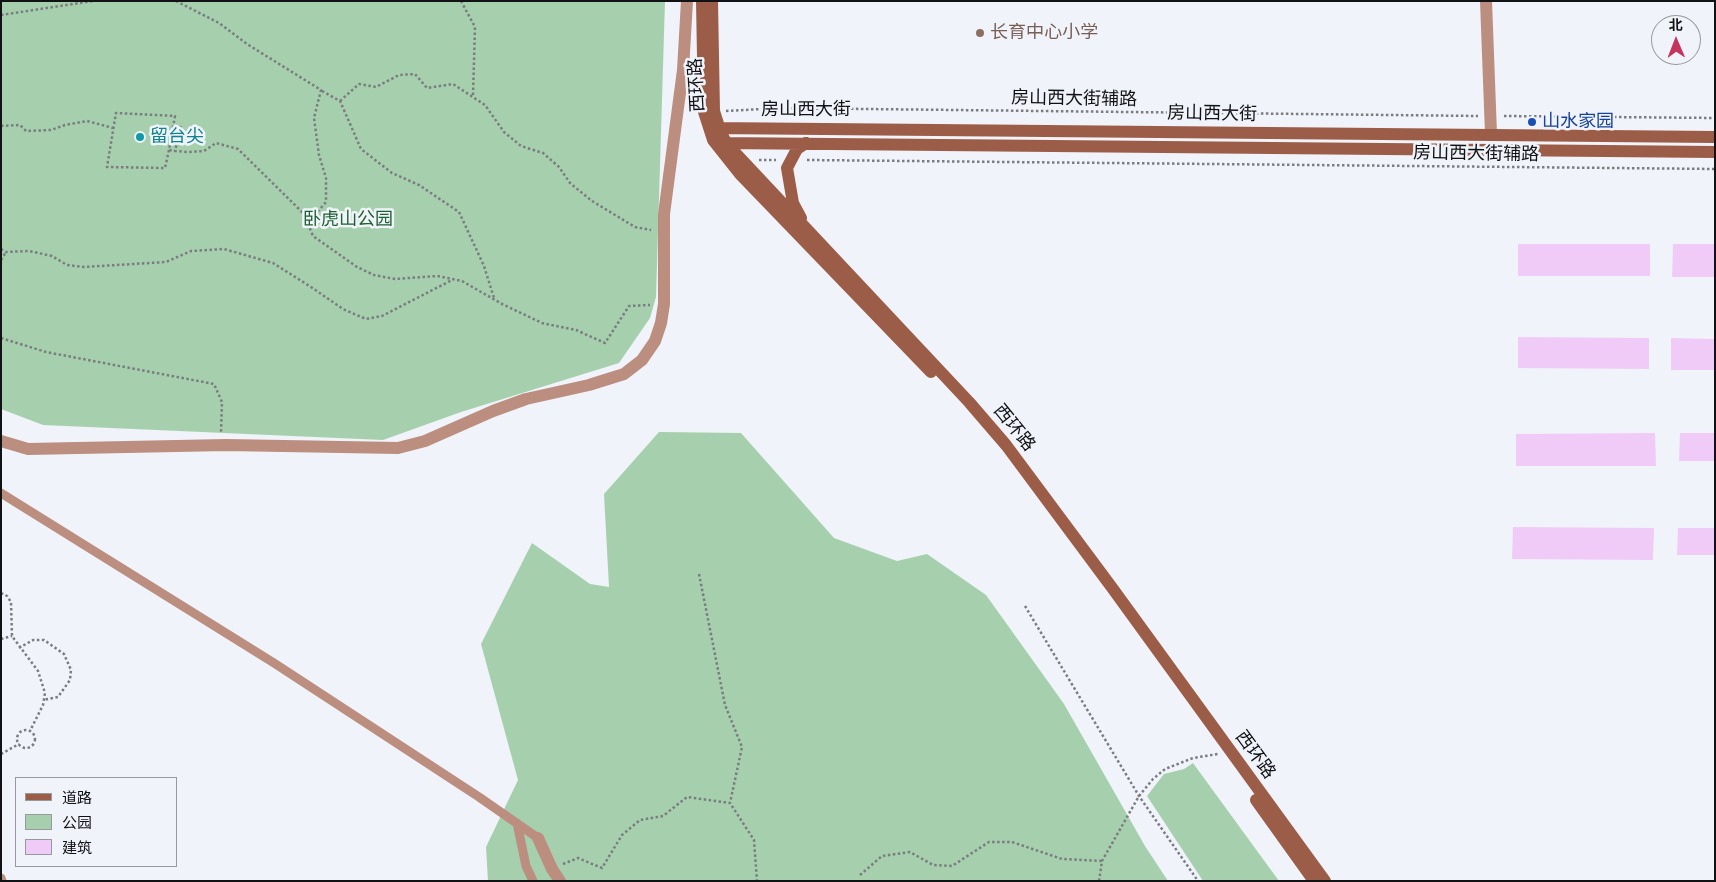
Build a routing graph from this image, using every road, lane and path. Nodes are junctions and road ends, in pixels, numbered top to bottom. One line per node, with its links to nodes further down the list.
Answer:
1 (93, 1): 8 (path)
2 (176, 1): 9 (path)
3 (461, 1): 10 (path)
4 (687, 1): 31 (street)
5 (702, 1): 18 (main road, 西环路)
6 (712, 1): 12 (main road, 西环路)
7 (1486, 1): 13 (street)
8 (1, 15)
9 (322, 90): 11 (path); 30 (path)
10 (473, 97): 11 (path); 31 (path)
11 (340, 100): 37 (path)
12 (714, 111): 13 (path, 房山西大街辅路); 18 (main road, 西环路)
13 (1490, 116): 14 (path, 房山西大街辅路); 19 (street)
14 (1715, 118)
15 (1, 126): 17 (path)
16 (181, 126): 24 (path)
17 (113, 128): 23 (path); 23 (path)
18 (713, 128): 19 (main road, 房山西大街); 21 (main road, 西环路)
19 (1491, 134): 20 (main road, 房山西大街)
20 (1715, 137)
21 (720, 143): 22 (main road, 房山西大街); 26 (main road, 西环路); 52 (main road, 西环路)
22 (806, 143): 25 (main road, 房山西大街); 32 (main road)
23 (169, 150): 24 (path)
24 (175, 151): 30 (path)
25 (1715, 152)
26 (741, 160): 27 (path); 32 (main road, 西环路)
27 (779, 160)
28 (799, 160): 29 (path, 房山西大街辅路)
29 (1715, 169)
30 (308, 224): 36 (path)
31 (664, 232): 38 (street)
32 (811, 235): 67 (main road, 西环路)
33 (1, 249): 34 (path)
34 (6, 252): 35 (path); 36 (path)
35 (1, 260)
36 (453, 280): 37 (path)
37 (494, 300): 38 (path)
38 (664, 304): 41 (street)
39 (1, 338): 41 (path)
40 (1, 441): 41 (street)
41 (221, 446)
42 (1, 493): 56 (lane)
43 (698, 574): 55 (path)
44 (1, 594): 46 (path)
45 (1025, 606): 54 (path)
46 (12, 636): 47 (path); 48 (path)
47 (1, 639)
48 (19, 648): 49 (path); 49 (path)
49 (43, 700): 50 (path)
50 (30, 731): 51 (path); 51 (path)
51 (19, 744): 53 (path)
52 (1222, 753): 54 (path); 66 (main road, 西环路)
53 (1, 754)
54 (1139, 796): 58 (path); 65 (path)
55 (730, 803): 59 (path); 63 (path)
56 (517, 823): 57 (lane); 61 (lane)
57 (538, 838): 59 (street)
58 (1102, 861): 60 (path); 64 (path)
59 (552, 868): 62 (street)
60 (860, 875)
61 (533, 881)
62 (560, 881)
63 (757, 881)
64 (1099, 881)
65 (1198, 881)
66 (1314, 881)
67 (1325, 881)

